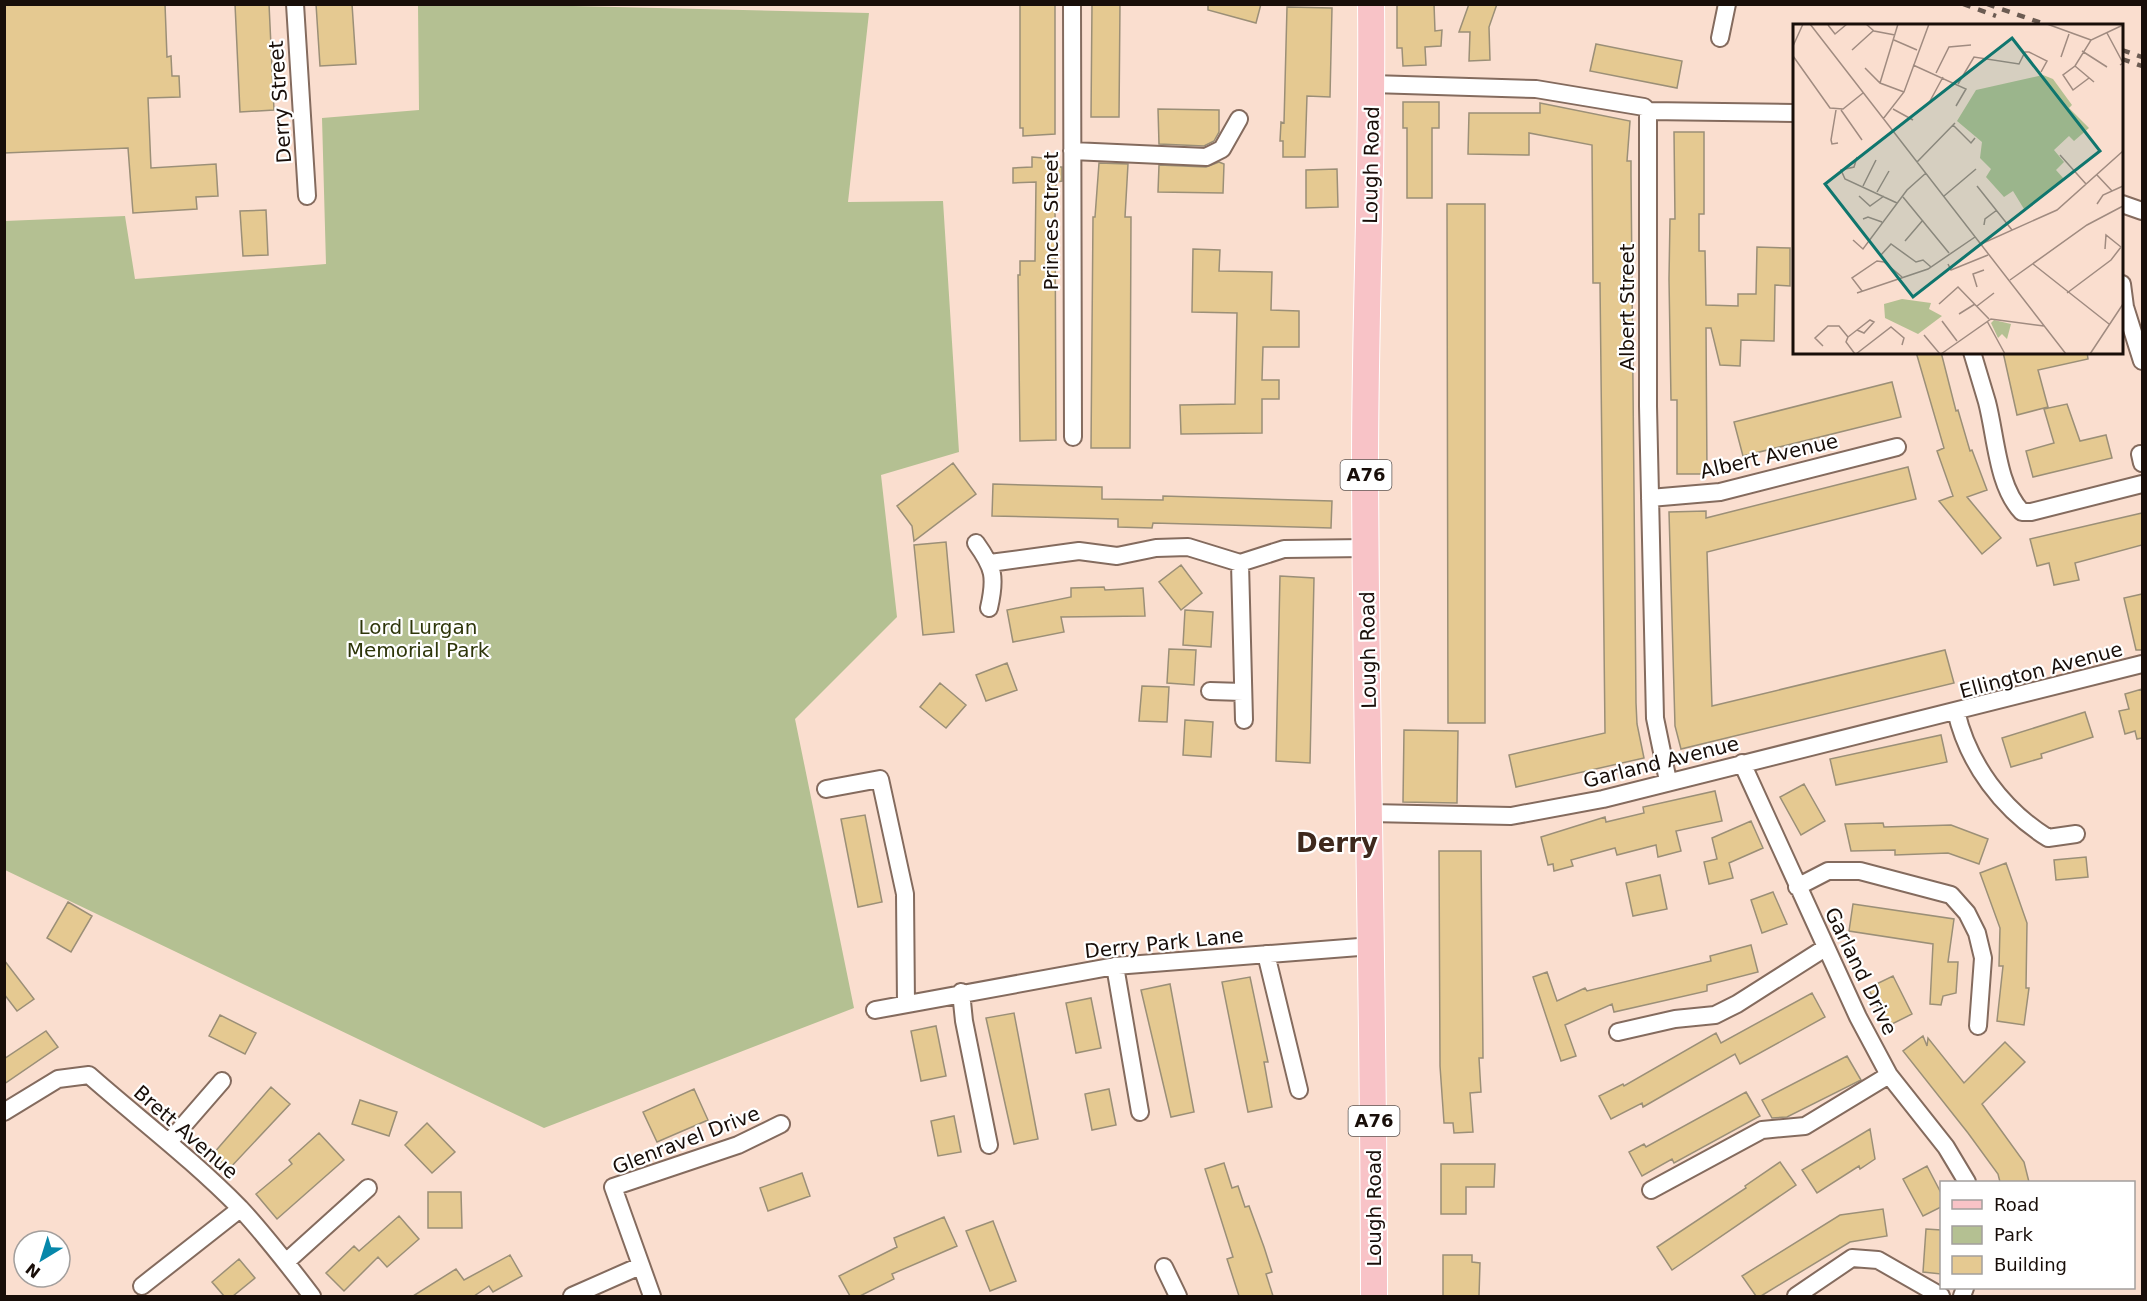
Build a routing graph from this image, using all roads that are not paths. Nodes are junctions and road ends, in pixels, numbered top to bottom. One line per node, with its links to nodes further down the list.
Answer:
1 (295, 4): 11 (street, Derry Street)
2 (1072, 4): 10 (street, Princes Street)
3 (1371, 4): 6 (main road, Lough Road / A76)
4 (1727, 4): 5 (street)
5 (1719, 38)
6 (1372, 84): 7 (street); 22 (main road, Lough Road / A76)
7 (1648, 111): 8 (street); 20 (street, Albert Street)
8 (1793, 113)
9 (1239, 119): 10 (street)
10 (1072, 151): 17 (street, Princes Street)
11 (307, 196)
12 (2123, 205): 13 (street)
13 (2142, 211)
14 (2123, 296): 16 (street)
15 (1973, 354): 19 (street)
16 (2142, 361)
17 (1073, 437)
18 (1897, 447): 20 (street, Albert Avenue)
19 (2142, 484)
20 (1650, 498): 32 (street, Albert Street)
21 (976, 543): 23 (street)
22 (1366, 548): 24 (street); 34 (main road, Lough Road / A76)
23 (990, 563): 24 (street); 25 (street)
24 (1240, 563): 28 (street)
25 (989, 608)
26 (2142, 663): 29 (street, Ellington Avenue)
27 (1210, 691): 28 (street)
28 (1243, 692): 30 (street)
29 (1956, 711): 31 (street, Garland Avenue); 35 (street, Ellington Avenue)
30 (1244, 720)
31 (1742, 763): 32 (street, Garland Avenue); 36 (street, Garland Drive)
32 (1668, 781): 34 (street, Garland Avenue)
33 (826, 789): 42 (street)
34 (1370, 813): 37 (main road, Lough Road / A76)
35 (2076, 834)
36 (1797, 886): 38 (street, Garland Drive); 44 (street)
37 (1372, 946): 39 (street, Derry Park Lane); 66 (main road, Lough Road / A76)
38 (1825, 948): 45 (street); 46 (street, Garland Drive)
39 (1266, 954): 40 (street, Derry Park Lane); 48 (street)
40 (1115, 966): 41 (street, Derry Park Lane); 50 (street)
41 (961, 992): 42 (street, Derry Park Lane); 53 (street)
42 (906, 1005): 43 (street, Derry Park Lane)
43 (875, 1010)
44 (1978, 1026)
45 (1618, 1032)
46 (1889, 1075): 54 (street, Garland Drive); 56 (street)
47 (222, 1081): 52 (street)
48 (1299, 1090)
49 (4, 1112): 52 (street, Brett Avenue)
50 (1140, 1112)
51 (781, 1124): 59 (street, Glenravel Drive)
52 (169, 1142): 57 (street, Brett Avenue)
53 (988, 1145)
54 (1965, 1181)
55 (368, 1188): 58 (street)
56 (1651, 1190)
57 (240, 1209): 58 (street, Brett Avenue); 61 (street)
58 (286, 1262): 62 (street, Brett Avenue)
59 (640, 1266): 63 (street); 64 (street)
60 (1164, 1267): 65 (street)
61 (142, 1286)
62 (312, 1296)
63 (572, 1296)
64 (652, 1296)
65 (1178, 1296)
66 (1374, 1296)
67 (1796, 1296): 68 (street)
68 (1941, 1296)

